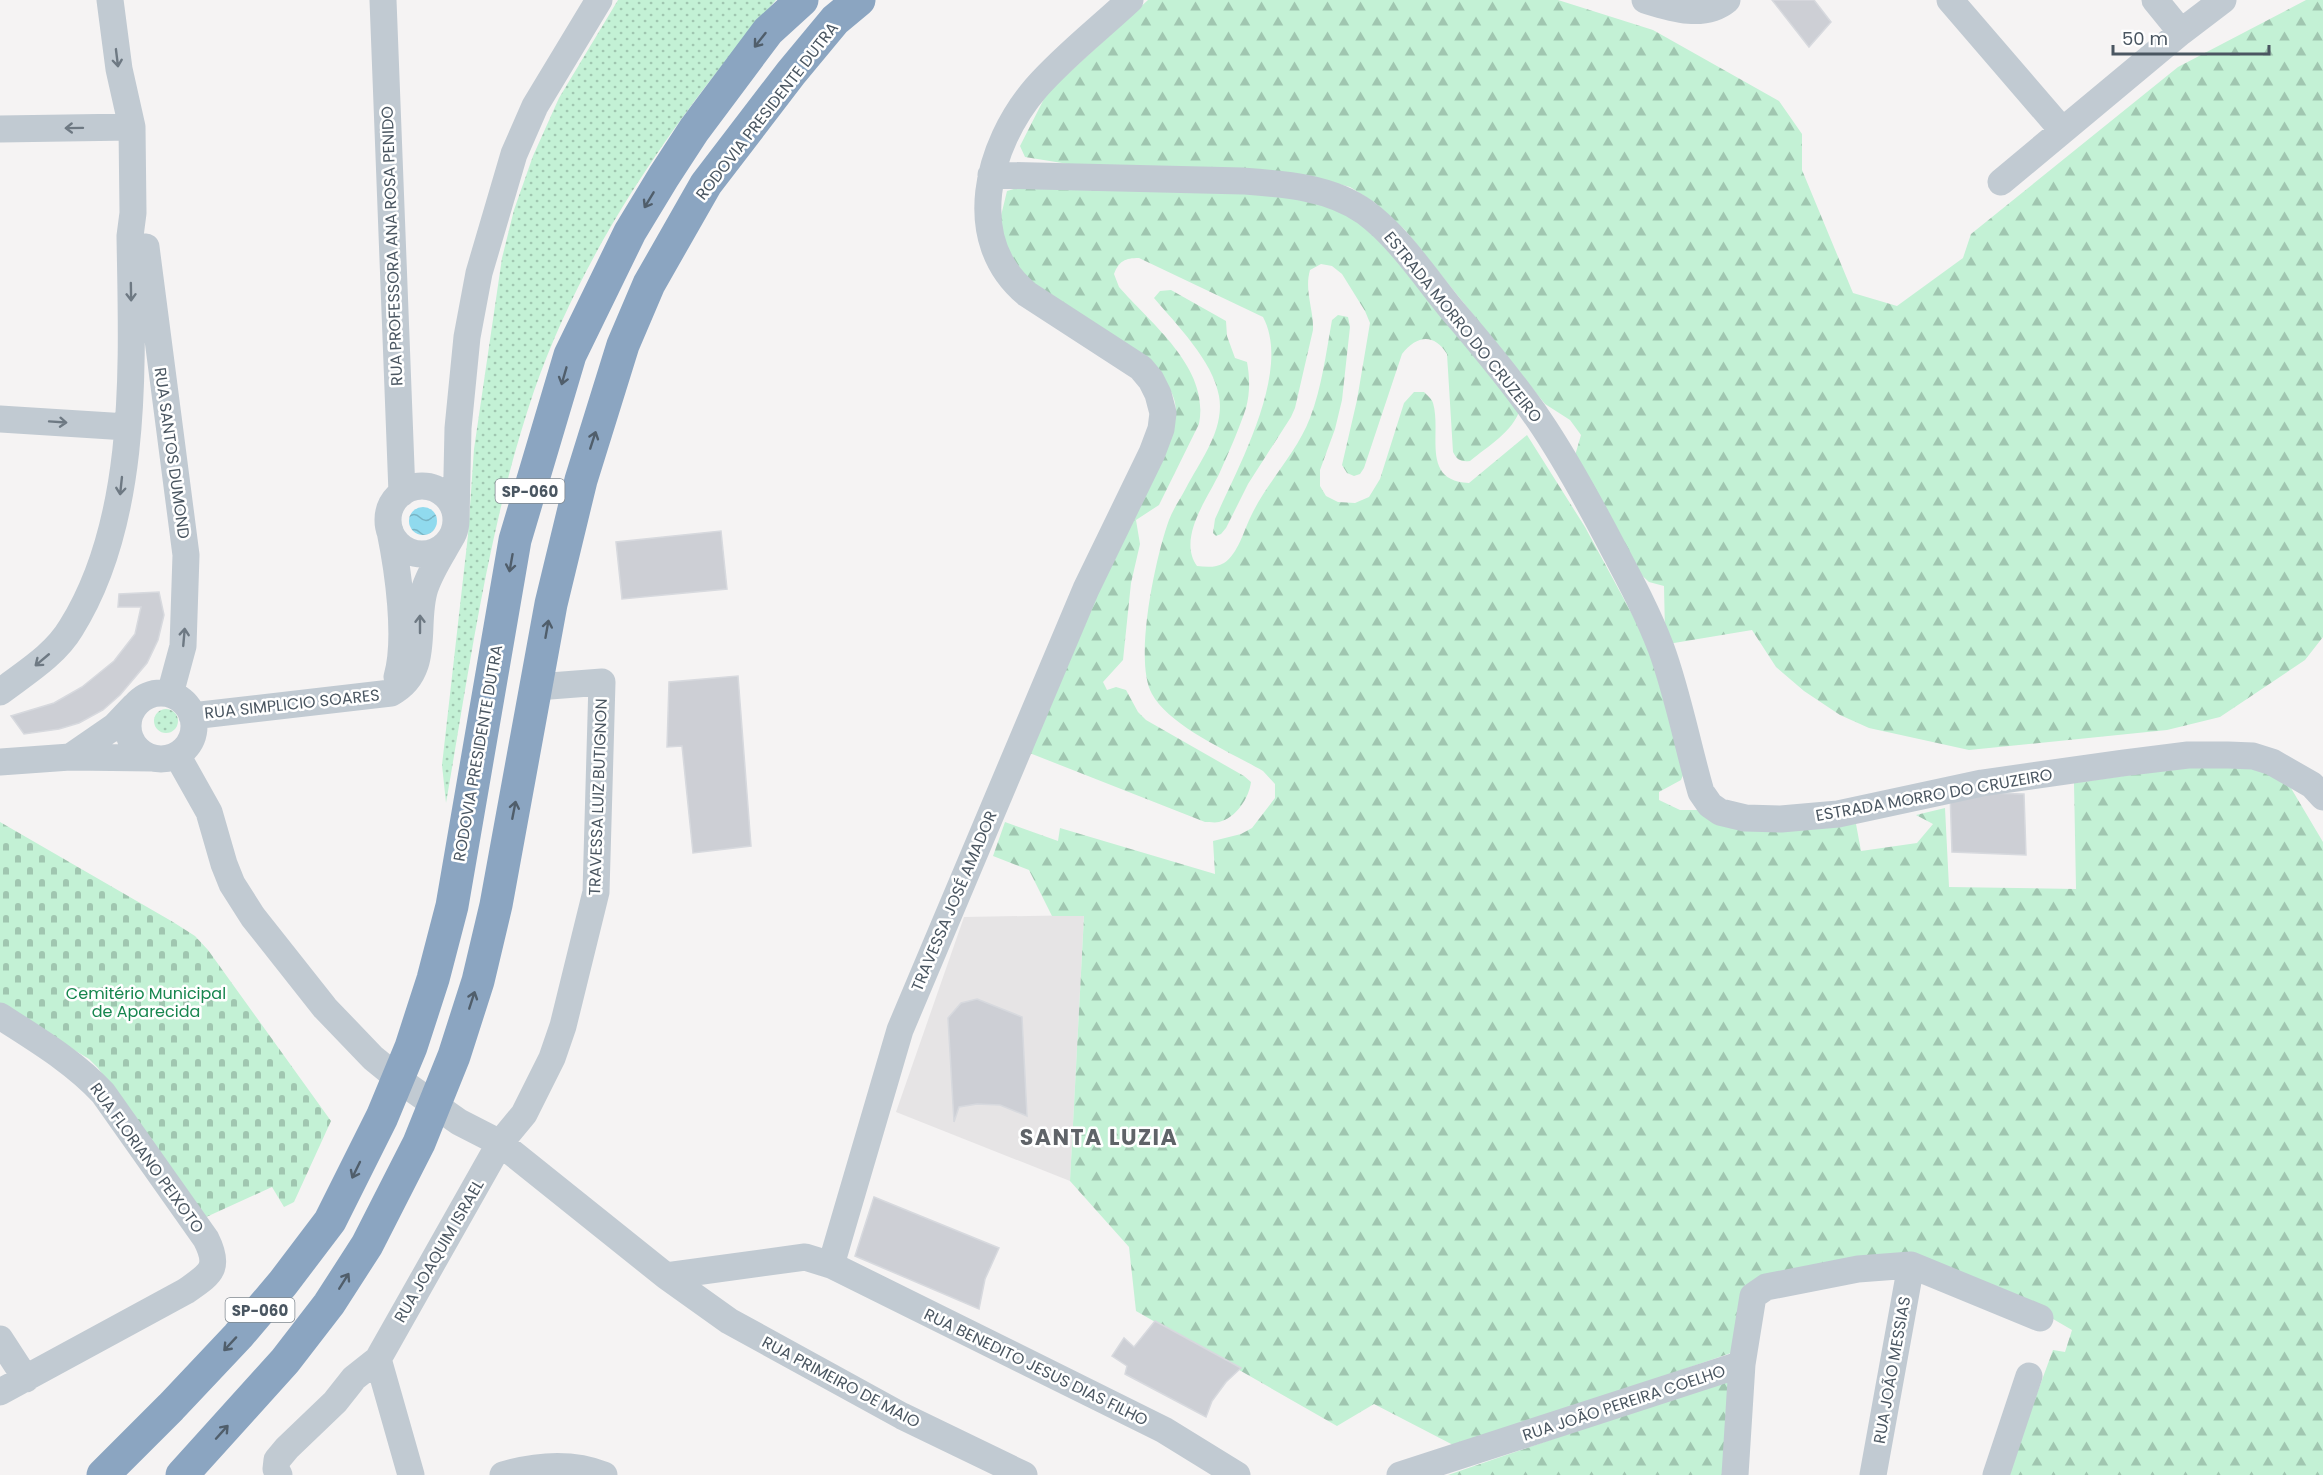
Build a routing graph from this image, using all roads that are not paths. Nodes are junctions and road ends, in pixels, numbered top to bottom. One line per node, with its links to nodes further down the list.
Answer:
1 (110, 0): 13 (street, one-way to 13)
2 (383, 0): 22 (street, RUA PROFESSORA ANA ROSA PENIDO)
3 (599, 0): 21 (street)
4 (802, 0): 47 (highway, RODOVIA PRESIDENTE DUTRA / SP-060, one-way to 47)
5 (859, 0): 25 (highway, RODOVIA PRESIDENTE DUTRA / SP-060, one-way to 5)
6 (1130, 0): 16 (street)
7 (1645, 0): 8 (street)
8 (1727, 0)
9 (1950, 0): 15 (street)
10 (2155, 0): 12 (street)
11 (2223, 0): 12 (street)
12 (2181, 32): 15 (street)
13 (132, 127): 14 (street, one-way to 14); 18 (street)
14 (0, 129)
15 (2062, 130): 17 (street)
16 (991, 175): 34 (street, ESTRADA MORRO DO CRUZEIRO); 37 (street, TRAVESSA JOSÉ AMADOR)
17 (2001, 182)
18 (133, 213): 20 (street, one-way to 20); 28 (street, RUA SANTOS DUMOND, one-way to 18)
19 (0, 418): 20 (street, one-way to 20)
20 (127, 427): 26 (street, one-way to 26)
21 (458, 428): 22 (street); 24 (street)
22 (406, 491): 23 (street); 24 (street)
23 (390, 530): 24 (street); 27 (street)
24 (454, 530): 27 (street, one-way to 24)
25 (537, 687): 36 (street, TRAVESSA LUIZ BUTIGNON); 48 (highway, RODOVIA PRESIDENTE DUTRA / SP-060, one-way to 25)
26 (0, 692)
27 (391, 693): 30 (street, RUA SIMPLICIO SOARES)
28 (170, 694): 29 (street); 30 (street)
29 (134, 706): 31 (street); 32 (street)
30 (192, 716): 32 (street)
31 (70, 757): 32 (street); 33 (street)
32 (165, 757): 36 (street, RUA PRIMEIRO DE MAIO)
33 (0, 762)
34 (2323, 797)
35 (0, 1016): 45 (street, RUA FLORIANO PEIXOTO)
36 (500, 1143): 39 (street, RUA PRIMEIRO DE MAIO); 42 (street, RUA JOAQUIM ISRAEL)
37 (831, 1265): 39 (street); 54 (street, RUA BENEDITO JESUS DIAS FILHO)
38 (1911, 1265): 40 (street); 43 (street); 57 (street, RUA JOÃO MESSIAS)
39 (666, 1276): 53 (street, RUA PRIMEIRO DE MAIO)
40 (2040, 1318)
41 (0, 1339): 45 (street)
42 (378, 1359): 49 (street, RUA JOAQUIM ISRAEL); 50 (street)
43 (1742, 1364): 55 (street, RUA JOÃO PEREIRA COELHO); 56 (street, RUA JOÃO PEREIRA COELHO)
44 (2029, 1376): 58 (street)
45 (26, 1379): 46 (street)
46 (0, 1392)
47 (103, 1475)
48 (182, 1475)
49 (279, 1475)
50 (411, 1475)
51 (503, 1475): 52 (street)
52 (604, 1475)
53 (1024, 1475)
54 (1237, 1475)
55 (1400, 1475)
56 (1735, 1475)
57 (1873, 1475)
58 (1996, 1475)

